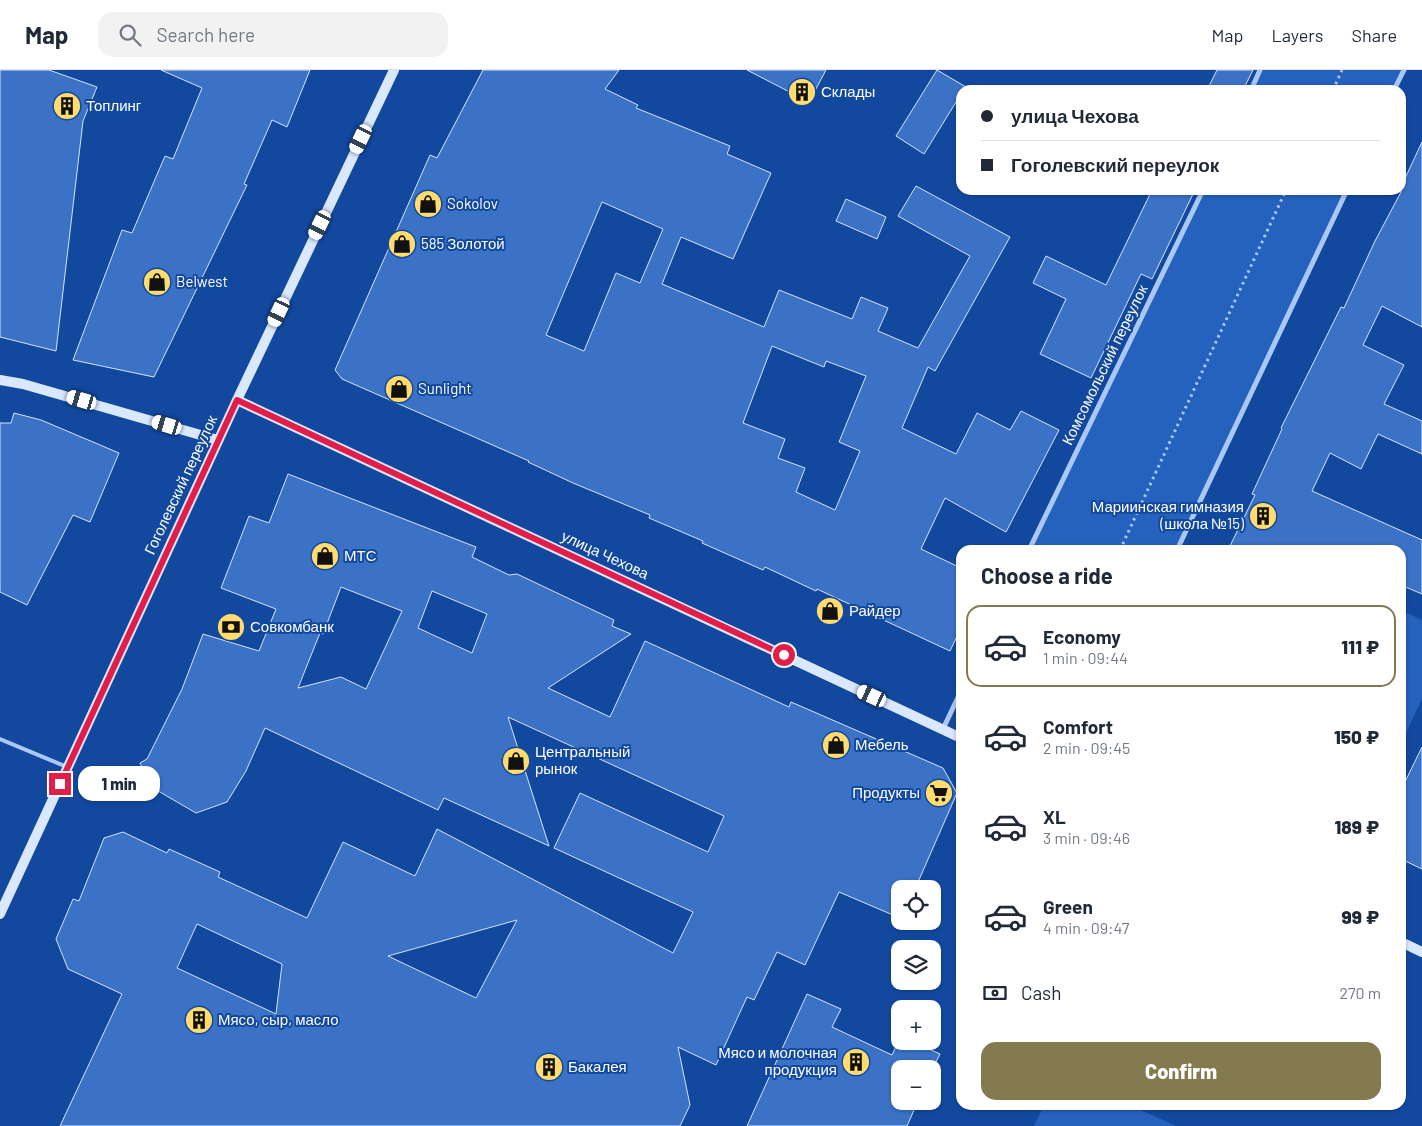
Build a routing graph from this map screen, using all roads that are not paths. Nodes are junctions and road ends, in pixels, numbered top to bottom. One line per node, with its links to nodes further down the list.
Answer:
1 (394, 70): 9 (main road, Гоголевский переулок)
2 (1260, 70): 4 (street)
3 (1404, 70): 5 (street)
4 (1253, 85)
5 (1396, 85)
6 (1201, 195): 11 (street, Комсомольский переулок)
7 (1345, 195): 12 (street)
8 (0, 380): 10 (main road)
9 (237, 400): 10 (main road, Гоголевский переулок); 14 (main road, улица Чехова)
10 (218, 440): 17 (main road, Гоголевский переулок)
11 (1031, 545)
12 (1179, 545)
13 (956, 702): 14 (street)
14 (943, 729): 15 (main road, улица Чехова)
15 (956, 736)
16 (0, 739): 17 (lane)
17 (67, 768): 18 (main road, Гоголевский переулок)
18 (0, 914)
19 (1406, 944): 20 (main road)
20 (1422, 952)

